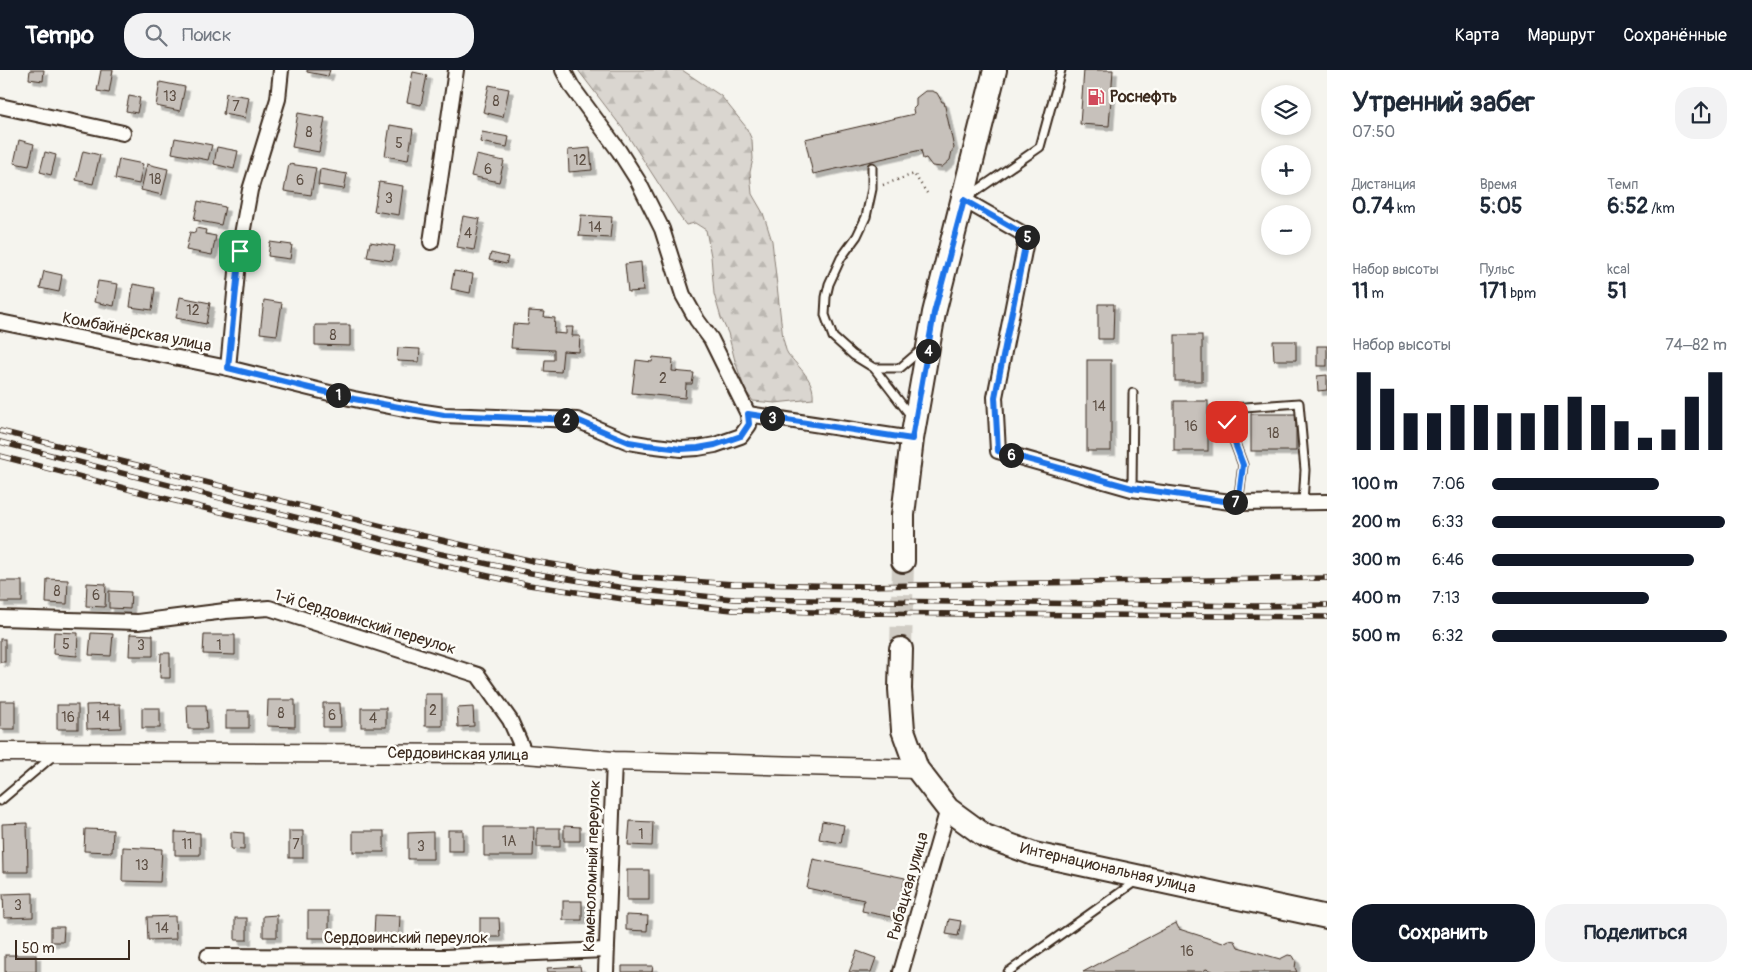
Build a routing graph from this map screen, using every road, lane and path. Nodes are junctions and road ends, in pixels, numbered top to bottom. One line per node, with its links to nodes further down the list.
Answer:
1 (281, 70): 15 (street)
2 (456, 70): 12 (street)
3 (563, 70): 18 (street)
4 (996, 70): 11 (main road)
5 (1060, 70): 11 (lane)
6 (0, 106): 7 (street)
7 (123, 133)
8 (872, 167): 9 (lane)
9 (872, 189): 10 (path); 16 (lane)
10 (927, 193)
11 (964, 200): 14 (main road); 20 (street)
12 (430, 242)
13 (0, 322): 15 (street, Комбайнёрская улица)
14 (929, 343): 16 (lane); 19 (main road)
15 (228, 368): 18 (street, Комбайнёрская улица)
16 (874, 368): 19 (lane)
17 (1133, 393): 20 (lane)
18 (748, 414): 19 (street)
19 (913, 430): 24 (main road)
20 (1132, 488): 22 (street)
21 (1327, 502): 23 (street)
22 (1238, 503): 23 (street); 23 (lane)
23 (1303, 503)
24 (903, 561)
25 (0, 618): 29 (street, 1-й Сердовинский переулок)
26 (901, 649): 31 (main road, Интернациональная улица)
27 (0, 752): 28 (street, Сердовинская улица)
28 (58, 752): 29 (street, Сердовинская улица); 32 (lane)
29 (525, 754): 30 (street, Сердовинская улица)
30 (614, 761): 31 (street, Сердовинская улица); 36 (street, Каменоломный переулок)
31 (917, 769): 33 (main road, Интернациональная улица)
32 (0, 801)
33 (948, 809): 34 (main road, Интернациональная улица); 39 (street, Рыбацкая улица)
34 (1142, 877): 35 (main road, Интернациональная улица); 40 (lane)
35 (1327, 917)
36 (605, 950): 37 (street, Сердовинский переулок); 38 (street, Каменоломный переулок)
37 (208, 956)
38 (606, 972)
39 (901, 972)
40 (1008, 972)

